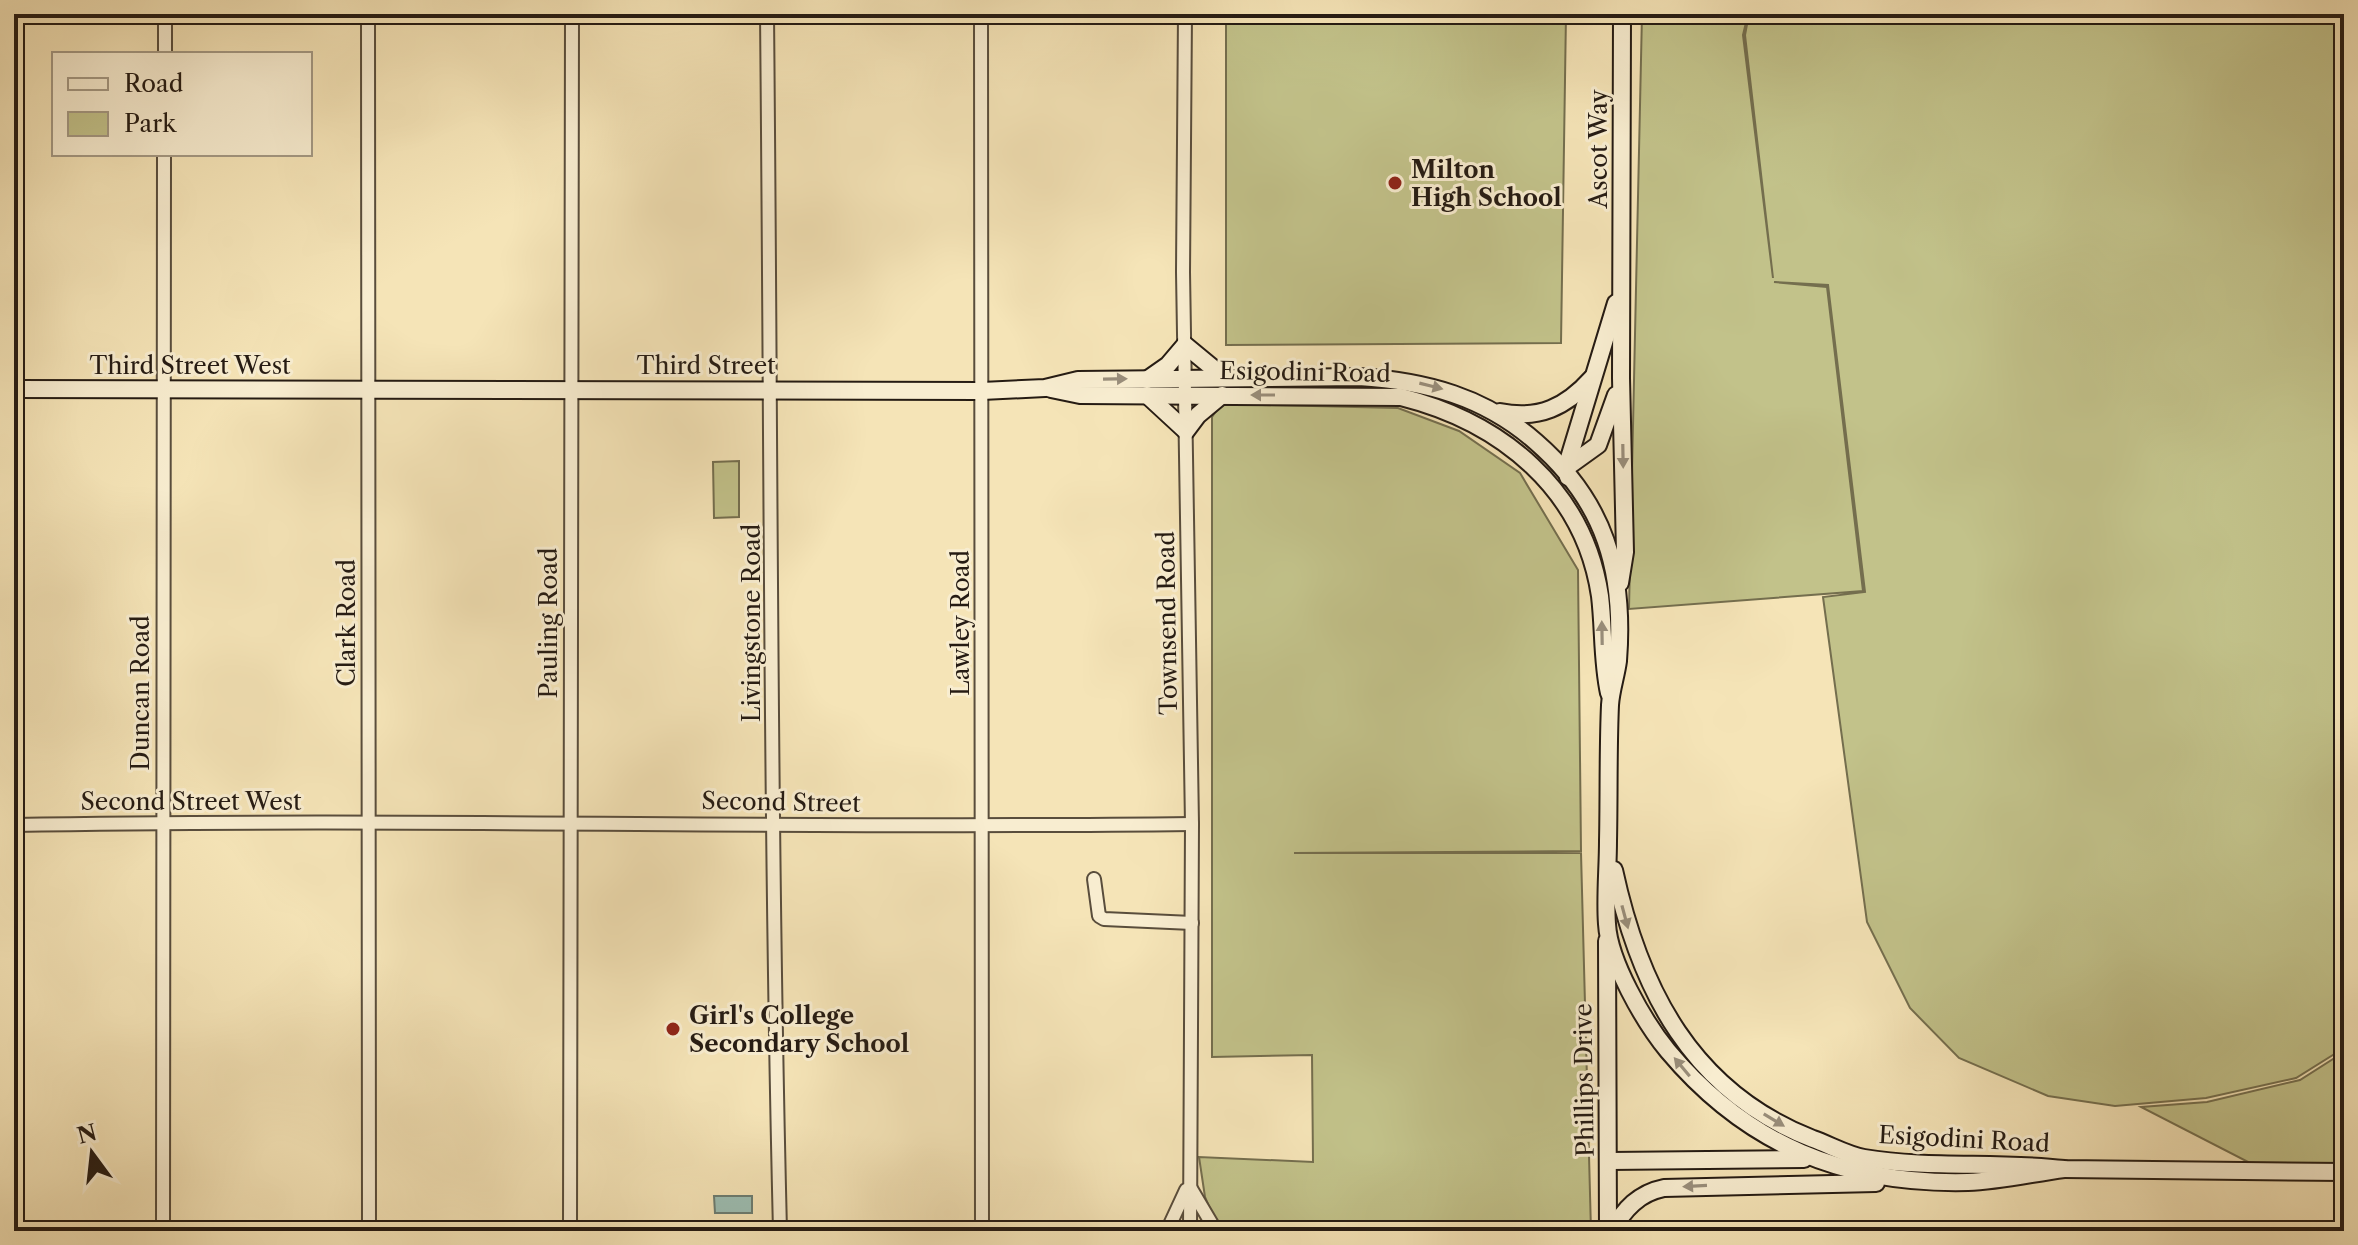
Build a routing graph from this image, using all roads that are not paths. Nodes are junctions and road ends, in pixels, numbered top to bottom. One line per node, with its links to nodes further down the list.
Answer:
1 (165, 14): 8 (street)
2 (368, 14): 17 (street, Clark Road)
3 (572, 14): 19 (street, Pauling Road)
4 (767, 14): 20 (street, Livingstone Road)
5 (981, 14): 22 (street, Lawley Road)
6 (1185, 14): 11 (street, Townsend Road)
7 (1622, 14): 10 (main road, Ascot Way)
8 (165, 52)
9 (164, 156): 21 (street, Duncan Road)
10 (1622, 284): 12 (main road); 14 (main road, Ascot Way)
11 (1185, 345): 13 (main road); 15 (main road); 16 (street, Townsend Road)
12 (1595, 376): 24 (main road); 27 (main road)
13 (1225, 378): 16 (main road, Esigodini Road); 24 (main road, Esigodini Road, one-way to 24)
14 (1621, 378): 27 (main road); 29 (main road, Ascot Way, one-way to 29)
15 (1147, 387): 16 (main road, Third Street); 22 (main road, Third Street); 26 (main road)
16 (1186, 387): 23 (main road, Esigodini Road); 26 (street, Townsend Road)
17 (367, 388): 19 (main road, Third Street); 21 (main road, Third Street West); 31 (street, Clark Road)
18 (14, 389): 21 (main road, Third Street West)
19 (570, 389): 20 (main road, Third Street); 33 (street, Pauling Road)
20 (771, 389): 22 (main road, Third Street); 34 (street, Livingstone Road)
21 (162, 390): 32 (street, Duncan Road)
22 (982, 391): 37 (street, Lawley Road)
23 (1222, 395): 25 (main road, Esigodini Road, one-way to 23); 26 (main road)
24 (1491, 410): 27 (main road, Esigodini Road)
25 (1476, 423): 27 (main road); 28 (main road, Esigodini Road)
26 (1186, 431): 35 (street, Townsend Road)
27 (1566, 468): 28 (main road); 29 (main road, Esigodini Road)
28 (1593, 565): 30 (main road, Esigodini Road, one-way to 28)
29 (1618, 596): 30 (main road, Esigodini Road)
30 (1610, 701): 38 (main road, Esigodini Road)
31 (369, 821): 32 (street, Second Street West); 33 (street, Second Street); 50 (street, Clark Road)
32 (163, 822): 36 (street, Second Street West); 49 (street, Duncan Road)
33 (571, 823): 34 (street, Second Street); 51 (street, Pauling Road)
34 (770, 823): 37 (street, Second Street); 52 (street, Livingstone Road)
35 (1192, 824): 37 (street, Second Street); 40 (street, Townsend Road)
36 (14, 825)
37 (982, 827): 53 (street, Lawley Road)
38 (1608, 841): 41 (main road, Esigodini Road); 42 (main road, Esigodini Road, one-way to 42)
39 (1094, 879): 40 (street)
40 (1192, 923): 48 (street, Townsend Road)
41 (1607, 927): 43 (main road, Esigodini Road, one-way to 41); 44 (main road, Phillips Drive)
42 (1861, 1157): 43 (main road); 45 (main road, Esigodini Road)
43 (1813, 1159): 44 (main road); 47 (main road, Esigodini Road)
44 (1610, 1161): 57 (main road, Phillips Drive)
45 (2064, 1169): 46 (main road, Esigodini Road); 47 (main road, Esigodini Road)
46 (2344, 1172)
47 (1969, 1182): 57 (main road, one-way to 57)
48 (1188, 1184): 54 (street); 55 (street, Townsend Road); 56 (street)
49 (163, 1231)
50 (369, 1231)
51 (570, 1231)
52 (780, 1231)
53 (982, 1231)
54 (1167, 1231)
55 (1190, 1231)
56 (1216, 1231)
57 (1610, 1231)

